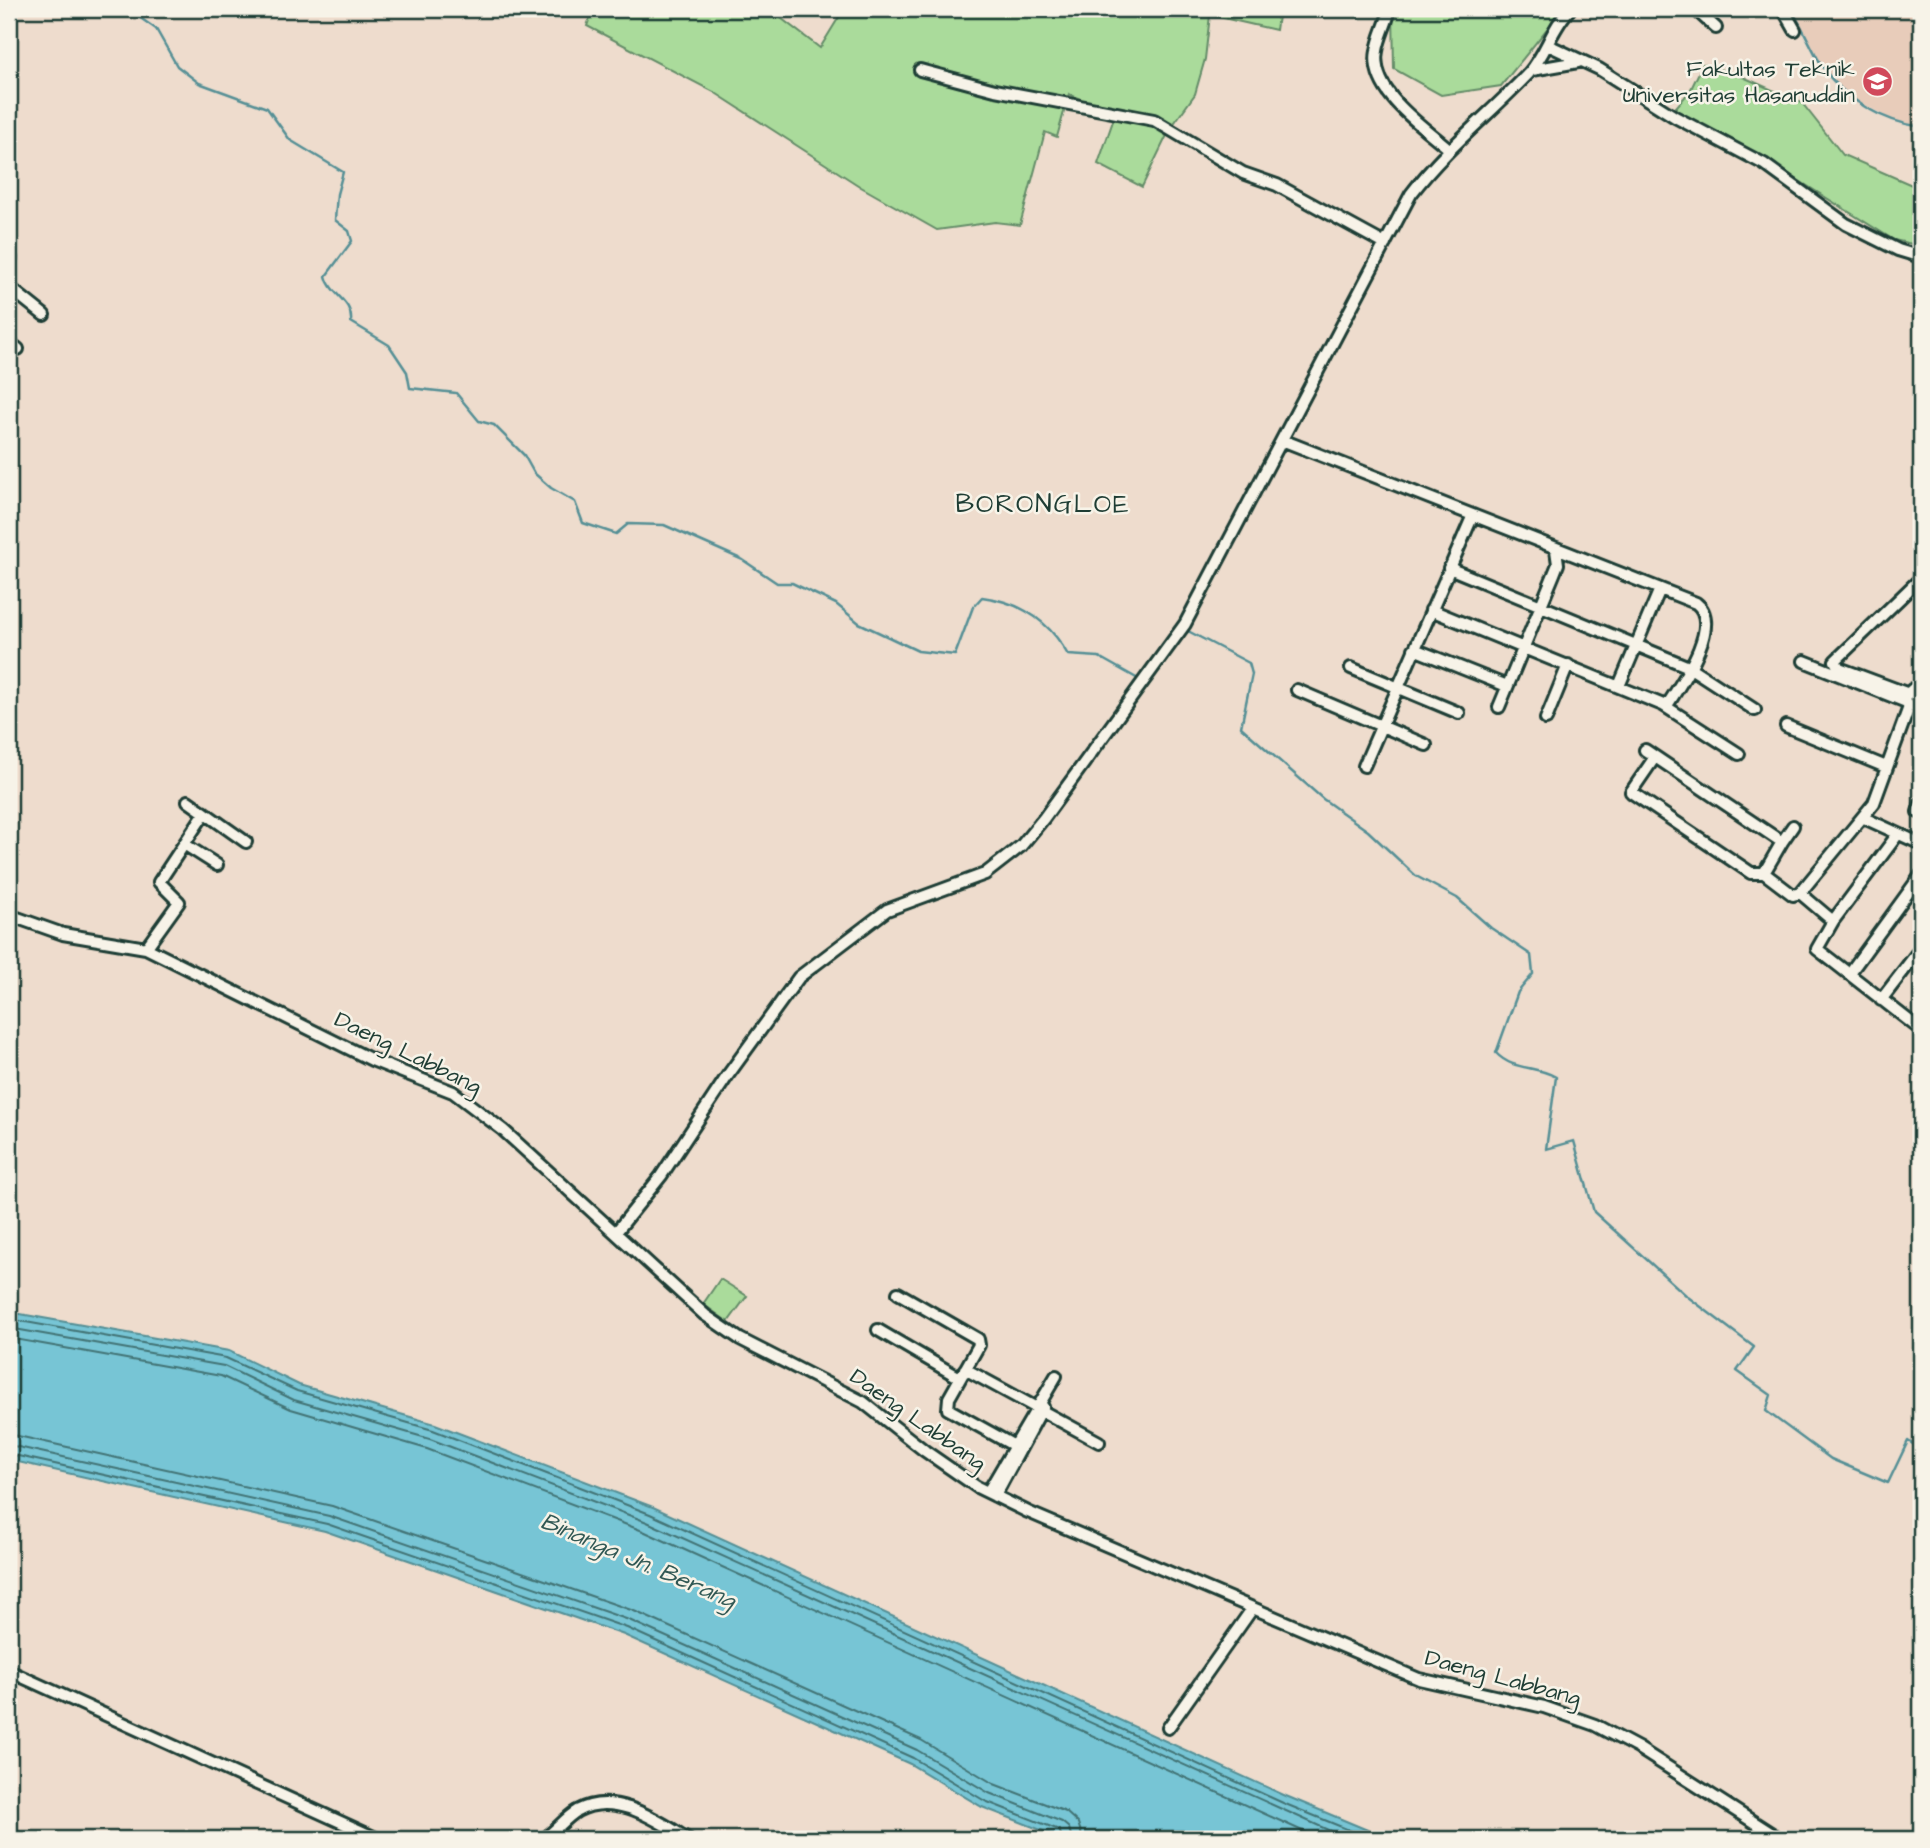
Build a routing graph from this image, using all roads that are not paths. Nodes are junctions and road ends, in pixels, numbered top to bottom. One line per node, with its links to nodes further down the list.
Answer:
1 (1390, 9): 11 (street)
2 (1570, 9): 7 (street)
3 (1695, 9): 5 (street)
4 (1783, 9): 6 (street)
5 (1716, 28)
6 (1795, 30)
7 (1548, 45): 8 (street); 10 (street)
8 (1578, 62): 10 (street); 13 (street)
9 (920, 70): 12 (street)
10 (1532, 70): 11 (street)
11 (1450, 149): 12 (street)
12 (1385, 244): 16 (street)
13 (1921, 257)
14 (9, 287): 15 (street)
15 (44, 315)
16 (1282, 440): 17 (street); 71 (street)
17 (1473, 515): 18 (street); 19 (street)
18 (1556, 550): 21 (street); 22 (street)
19 (1450, 568): 22 (street); 23 (street)
20 (1921, 578): 35 (street)
21 (1660, 589): 24 (street); 29 (street)
22 (1541, 607): 24 (street); 25 (street)
23 (1432, 610): 25 (street); 26 (street)
24 (1636, 645): 29 (street); 31 (street)
25 (1524, 647): 28 (street); 32 (street)
26 (1414, 649): 32 (street); 33 (street)
27 (1804, 661): 35 (street)
28 (1568, 665): 31 (street); 40 (street)
29 (1689, 667): 37 (street); 38 (street)
30 (1351, 668): 33 (street)
31 (1619, 685): 37 (street)
32 (1507, 687): 36 (street)
33 (1398, 688): 39 (street); 41 (street)
34 (1297, 690): 41 (street)
35 (1916, 698): 48 (street)
36 (1499, 707)
37 (1666, 707): 45 (street)
38 (1755, 710)
39 (1460, 713)
40 (1546, 719)
41 (1381, 726): 43 (street); 47 (street)
42 (1786, 726): 48 (street)
43 (1426, 745)
44 (1645, 750): 46 (street)
45 (1739, 754)
46 (1655, 757): 57 (street); 61 (street)
47 (1364, 766)
48 (1886, 767): 53 (street)
49 (188, 801): 52 (street)
50 (1921, 803): 51 (street)
51 (1921, 813)
52 (204, 814): 56 (street); 58 (street)
53 (1864, 818): 55 (street); 63 (street)
54 (1793, 825): 57 (street)
55 (1898, 834): 59 (street); 65 (street)
56 (246, 842)
57 (1782, 842): 61 (street)
58 (184, 844): 60 (street); 66 (street)
59 (1921, 844)
60 (217, 865)
61 (1764, 873): 63 (street)
62 (1921, 875): 68 (street)
63 (1800, 893): 65 (street)
64 (9, 915): 66 (street, Daeng Labbang)
65 (1833, 921): 68 (street)
66 (146, 948): 71 (street, Daeng Labbang)
67 (1921, 948): 69 (street)
68 (1849, 974): 69 (street)
69 (1881, 1000): 70 (street)
70 (1920, 1027)
71 (617, 1231): 79 (street, Daeng Labbang)
72 (898, 1293): 74 (street)
73 (878, 1330): 74 (street)
74 (963, 1373): 76 (street); 78 (street)
75 (1056, 1376): 76 (street)
76 (1040, 1406): 77 (street); 78 (street)
77 (1100, 1442)
78 (1017, 1447): 79 (street)
79 (991, 1494): 80 (street, Daeng Labbang)
80 (1251, 1609): 82 (street); 86 (street, Daeng Labbang)
81 (9, 1671): 83 (street)
82 (1168, 1728)
83 (378, 1839)
84 (544, 1839): 85 (street)
85 (688, 1839)
86 (1780, 1839)

